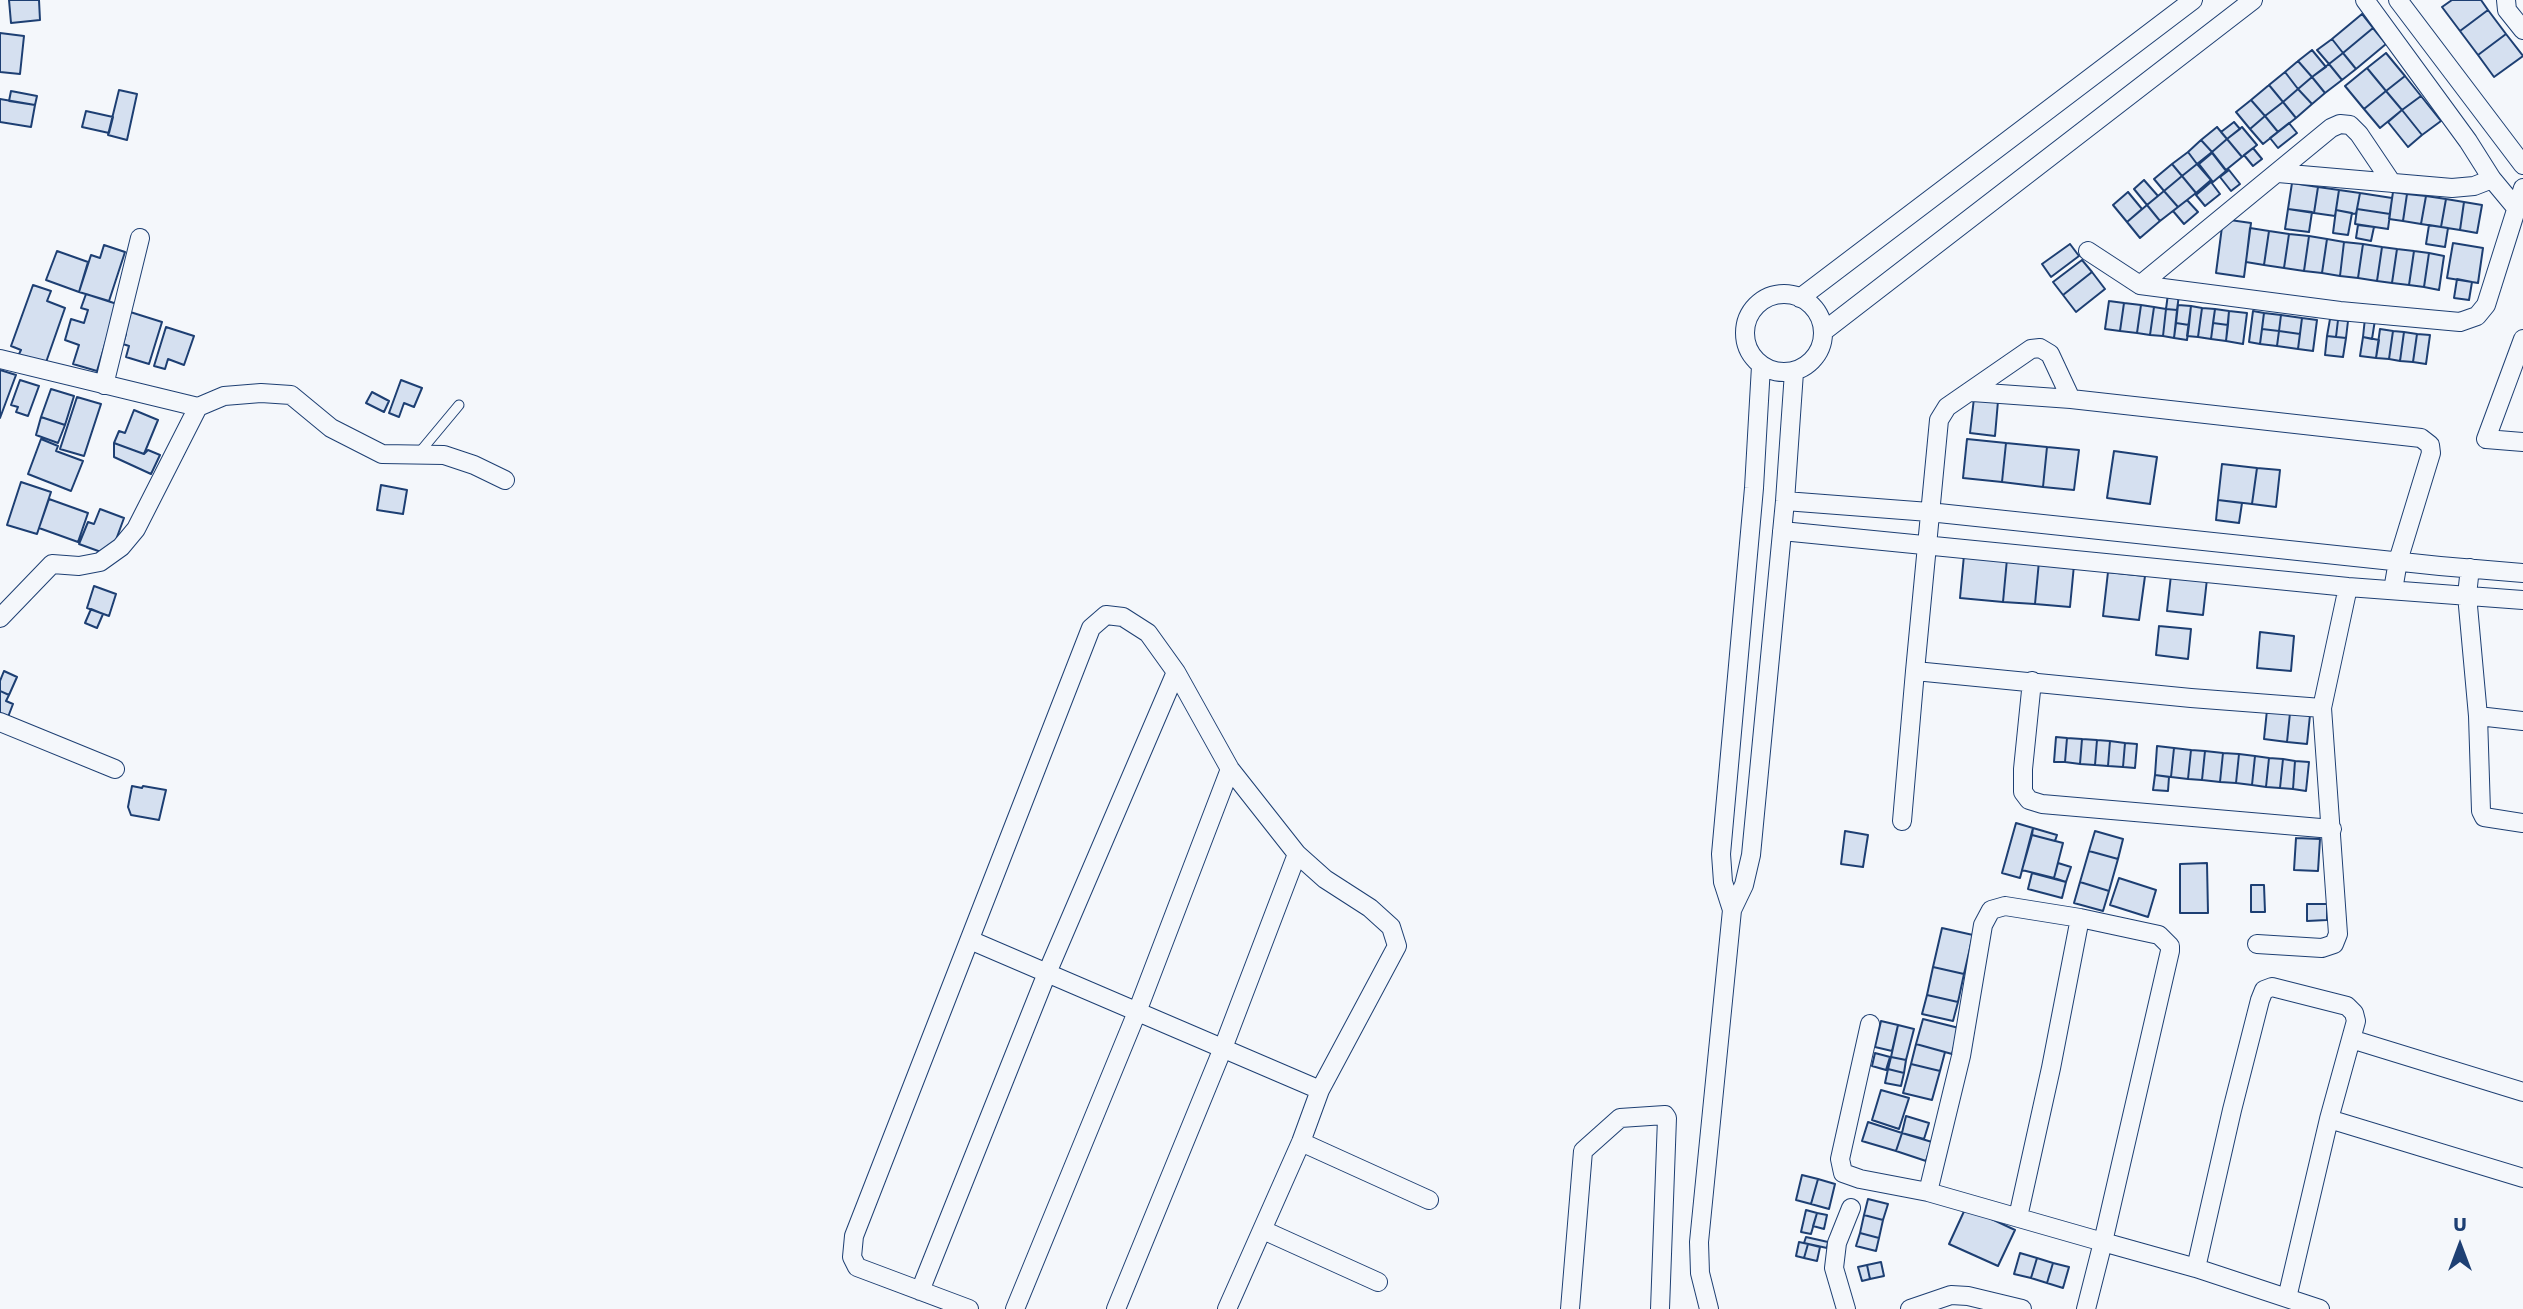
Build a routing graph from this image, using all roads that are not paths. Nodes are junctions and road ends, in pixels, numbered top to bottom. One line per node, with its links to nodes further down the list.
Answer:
1 (2193, 0): 18 (street)
2 (2253, 0): 19 (street)
3 (2399, 0): 7 (street)
4 (2506, 0): 6 (street)
5 (2373, 3): 8 (street)
6 (2523, 30)
7 (2491, 124): 8 (street); 9 (street)
8 (2468, 141): 11 (street)
9 (2523, 165)
10 (2278, 173): 12 (street); 12 (street); 17 (street)
11 (2492, 179): 12 (street); 14 (street)
12 (2392, 183)
13 (2523, 188): 14 (street)
14 (2516, 209): 17 (street)
15 (140, 238): 24 (street)
16 (2088, 251): 17 (street)
17 (2140, 285)
18 (1800, 298): 19 (street); 22 (street)
19 (1824, 331): 23 (street)
20 (2523, 339): 29 (street)
21 (0, 359): 24 (street)
22 (1761, 366): 23 (street); 57 (street)
23 (1794, 372): 32 (street)
24 (104, 385): 28 (street)
25 (1972, 391): 26 (street); 26 (street); 33 (street)
26 (2071, 399): 36 (street)
27 (459, 405): 30 (lane)
28 (198, 407): 30 (street); 43 (street)
29 (2523, 442)
30 (417, 454): 31 (street)
31 (505, 480)
32 (1785, 501): 33 (street); 34 (street)
33 (1929, 512): 35 (street); 36 (street)
34 (1782, 531): 35 (street); 57 (street)
35 (1925, 544): 39 (street); 44 (street)
36 (2398, 561): 37 (street); 40 (street)
37 (2470, 568): 38 (street); 41 (street)
38 (2523, 573)
39 (2348, 587): 40 (street); 47 (street)
40 (2393, 590): 41 (street)
41 (2467, 595): 42 (street); 48 (street)
42 (2523, 600)
43 (0, 618)
44 (1915, 671): 46 (street); 53 (street)
45 (1176, 672): 52 (street); 59 (street); 61 (street)
46 (2032, 681): 47 (street); 55 (street)
47 (2322, 708): 55 (street)
48 (2478, 716): 49 (street); 54 (street)
49 (2523, 721)
50 (0, 722): 51 (street)
51 (116, 769)
52 (1230, 769): 56 (street); 62 (street)
53 (1902, 821)
54 (2523, 823)
55 (2332, 830): 60 (street)
56 (1297, 854): 65 (street); 66 (street)
57 (1732, 909): 87 (street)
58 (2080, 918): 71 (street); 74 (street); 76 (street)
59 (970, 940): 61 (street); 79 (street)
60 (2256, 944)
61 (1048, 973): 62 (street); 79 (street)
62 (1137, 1012): 65 (street); 82 (street)
63 (1870, 1024): 71 (street)
64 (2351, 1039): 67 (street); 68 (street); 77 (street)
65 (1223, 1048): 66 (street); 83 (street)
66 (1320, 1090): 69 (street)
67 (2523, 1092)
68 (2329, 1119): 70 (street); 80 (street)
69 (1301, 1142): 72 (street); 75 (street)
70 (2523, 1178)
71 (1928, 1192): 74 (street)
72 (1429, 1200)
73 (1851, 1208): 88 (street)
74 (2018, 1217): 76 (street)
75 (1263, 1230): 78 (street); 84 (street)
76 (2103, 1242): 77 (street); 91 (street)
77 (2196, 1268): 80 (street)
78 (1378, 1282)
79 (920, 1291): 81 (street)
80 (2287, 1298): 92 (street)
81 (970, 1309)
82 (1015, 1309)
83 (1116, 1309)
84 (1227, 1309)
85 (1570, 1309): 86 (street)
86 (1660, 1309)
87 (1709, 1309)
88 (1846, 1309)
89 (1910, 1309): 90 (street)
90 (2022, 1309)
91 (2086, 1309)
92 (2319, 1309)

